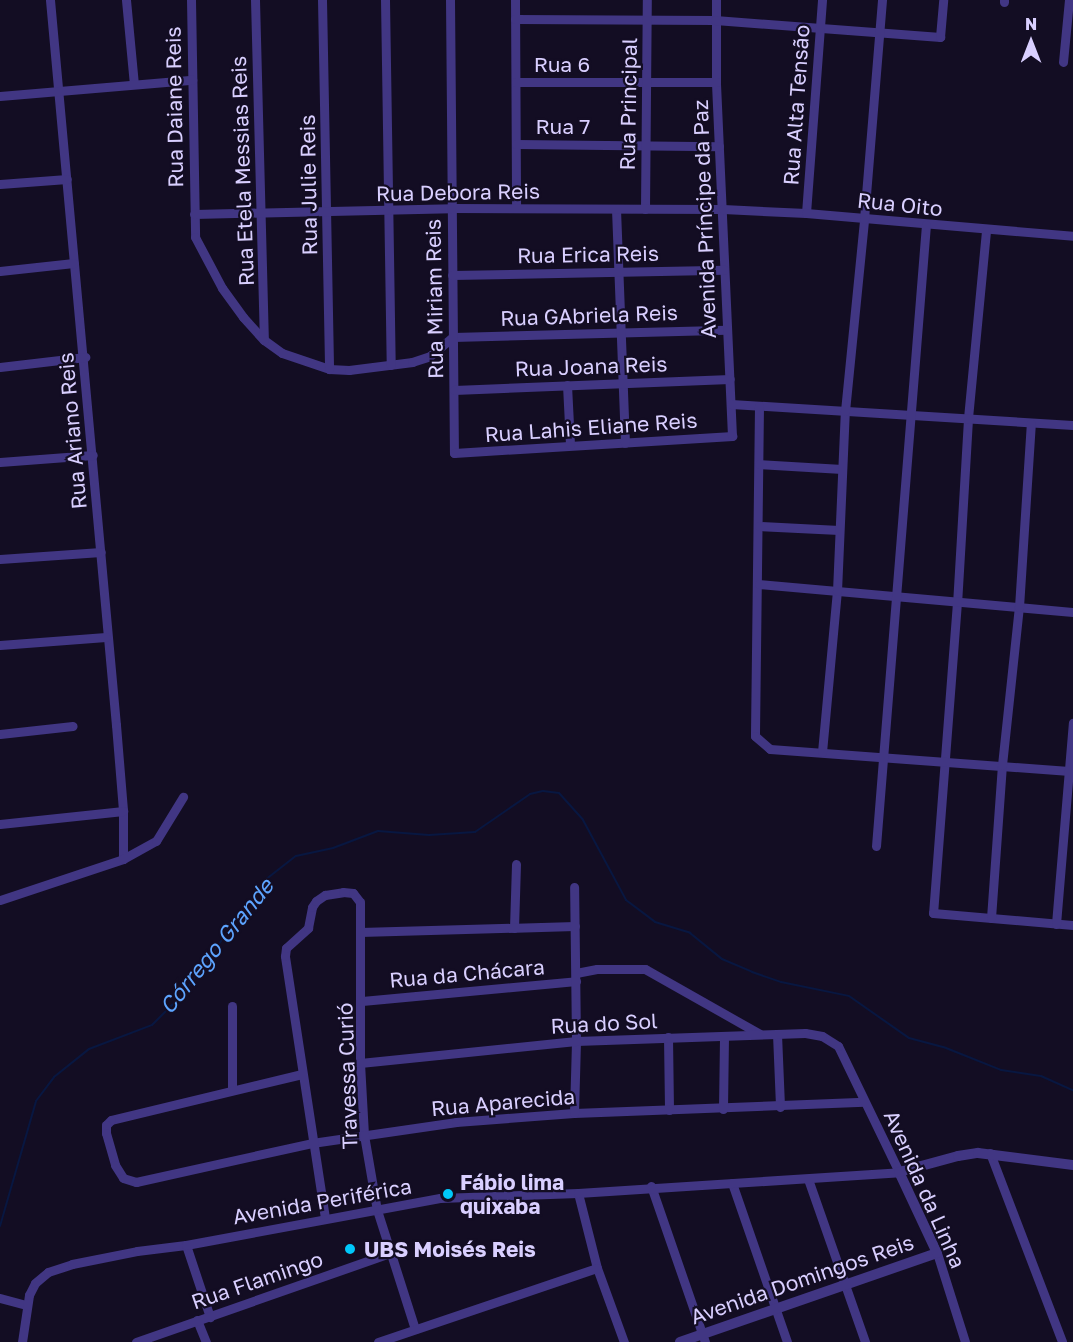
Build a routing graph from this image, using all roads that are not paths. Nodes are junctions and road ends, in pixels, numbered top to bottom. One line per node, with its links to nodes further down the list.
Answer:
1 (50, 0): 27 (street, Rua Ariano Reis)
2 (126, 0): 26 (street)
3 (191, 0): 22 (street, Rua Daiane Reis)
4 (250, 0): 5 (street)
5 (257, 0): 40 (street, Rua Etela Messias Reis)
6 (322, 0): 41 (street, Rua Julie Reis)
7 (385, 0): 39 (street)
8 (450, 0): 34 (street, Rua Miriam Reis)
9 (515, 0): 16 (street)
10 (647, 0): 17 (street, Rua Principal)
11 (716, 0): 18 (street, Avenida Príncipe da Paz)
12 (822, 0): 19 (street, Rua Alta Tensão)
13 (882, 0): 20 (street)
14 (943, 0): 20 (street)
15 (1069, 0): 21 (street)
16 (515, 19): 17 (street); 24 (street)
17 (647, 19): 18 (street); 23 (street, Rua Principal)
18 (716, 20): 19 (street); 25 (street, Avenida Príncipe da Paz)
19 (819, 29): 20 (street); 42 (street, Rua Alta Tensão)
20 (879, 33): 44 (street)
21 (1063, 62)
22 (192, 80): 26 (street); 43 (street, Rua Daiane Reis)
23 (646, 81): 24 (street, Rua 6); 25 (street, Rua 6); 30 (street, Rua Principal)
24 (516, 82): 29 (street)
25 (716, 82): 31 (street, Avenida Príncipe da Paz)
26 (134, 84): 27 (street)
27 (60, 91): 28 (street); 32 (street, Rua Ariano Reis)
28 (0, 96)
29 (516, 144): 30 (street, Rua 7); 35 (street)
30 (645, 144): 31 (street, Rua 7); 37 (street, Rua Principal)
31 (718, 146): 38 (street, Avenida Príncipe da Paz)
32 (68, 179): 33 (street); 48 (street, Rua Ariano Reis)
33 (0, 184)
34 (451, 208): 35 (street, Rua Debora Reis); 39 (street, Rua Debora Reis); 52 (street, Rua Miriam Reis)
35 (516, 208): 36 (street, Rua Debora Reis)
36 (616, 209): 37 (street, Rua Debora Reis); 49 (street)
37 (645, 209): 38 (street, Rua Debora Reis)
38 (723, 209): 42 (street, Rua Oito); 50 (street, Avenida Príncipe da Paz)
39 (388, 210): 41 (street, Rua Debora Reis); 58 (street)
40 (262, 213): 41 (street, Rua Debora Reis); 43 (street, Rua Debora Reis); 56 (street, Rua Etela Messias Reis)
41 (326, 213): 60 (street, Rua Julie Reis)
42 (806, 213): 44 (street, Rua Oito)
43 (194, 214): 56 (street, Rua Daiane Reis)
44 (864, 219): 45 (street, Rua Oito); 67 (street)
45 (926, 225): 46 (street, Rua Oito); 68 (street)
46 (986, 231): 47 (street, Rua Oito); 69 (street)
47 (1073, 237)
48 (74, 263): 51 (street); 57 (street, Rua Ariano Reis)
49 (618, 270): 50 (street, Rua Erica Reis); 52 (street, Rua Erica Reis); 54 (street)
50 (724, 270): 53 (street, Avenida Príncipe da Paz)
51 (0, 271)
52 (452, 275): 55 (street, Rua Miriam Reis)
53 (726, 330): 54 (street, Rua GAbriela Reis); 61 (street, Avenida Príncipe da Paz)
54 (621, 332): 55 (street, Rua GAbriela Reis); 62 (street)
55 (453, 337): 58 (street); 64 (street, Rua Miriam Reis)
56 (264, 340): 60 (street, Rua Daiane Reis)
57 (85, 357): 59 (street); 76 (street, Rua Ariano Reis)
58 (391, 365): 60 (street)
59 (0, 367)
60 (329, 369)
61 (730, 379): 62 (street, Rua Joana Reis); 65 (street, Avenida Príncipe da Paz)
62 (623, 382): 63 (street, Rua Joana Reis); 73 (street)
63 (567, 385): 64 (street, Rua Joana Reis); 74 (street)
64 (454, 390): 75 (street, Rua Miriam Reis)
65 (731, 404): 66 (street); 72 (street, Avenida Príncipe da Paz)
66 (759, 406): 67 (street); 78 (street)
67 (845, 411): 68 (street); 79 (street)
68 (910, 415): 69 (street); 86 (street)
69 (968, 419): 70 (street); 87 (street)
70 (1030, 423): 71 (street); 88 (street)
71 (1073, 426)
72 (732, 436): 73 (street, Rua Lahis Eliane Reis)
73 (625, 442): 74 (street, Rua Lahis Eliane Reis)
74 (570, 445): 75 (street, Rua Lahis Eliane Reis)
75 (454, 453)
76 (93, 455): 77 (street); 82 (street, Rua Ariano Reis)
77 (0, 462)
78 (759, 464): 79 (street); 80 (street)
79 (842, 469): 81 (street)
80 (759, 526): 81 (street); 84 (street)
81 (839, 530): 85 (street)
82 (101, 552): 83 (street); 90 (street, Rua Ariano Reis)
83 (0, 559)
84 (759, 584): 85 (street); 95 (street)
85 (837, 591): 86 (street); 95 (street)
86 (897, 597): 87 (street); 96 (street)
87 (957, 602): 88 (street); 97 (street)
88 (1019, 607): 89 (street); 98 (street)
89 (1073, 612)
90 (106, 637): 91 (street); 101 (street, Rua Ariano Reis)
91 (0, 645)
92 (1073, 723): 99 (street)
93 (73, 726): 94 (street)
94 (0, 734)
95 (822, 752): 96 (street)
96 (884, 757): 97 (street); 103 (street)
97 (943, 761): 98 (street); 108 (street)
98 (1002, 765): 99 (street); 108 (street)
99 (1071, 771): 109 (street)
100 (183, 797): 104 (street)
101 (123, 811): 102 (street); 104 (street, Rua Ariano Reis)
102 (0, 824)
103 (876, 846)
104 (123, 859): 107 (street)
105 (516, 864): 113 (street)
106 (574, 887): 111 (street)
107 (0, 900)
108 (991, 918): 109 (street)
109 (1056, 924): 110 (street)
110 (1073, 925)
111 (575, 926): 113 (street); 114 (street)
112 (360, 928): 113 (street); 115 (street, Travessa Curió); 124 (street, Travessa Curió)
113 (514, 928)
114 (576, 977): 115 (street, Rua da Chácara); 118 (street, Rua da Chácara); 121 (street)
115 (362, 1001): 123 (street, Travessa Curió)
116 (232, 1006): 125 (street)
117 (777, 1034): 118 (street, Rua do Sol); 122 (street, Rua do Sol); 127 (street)
118 (760, 1035): 119 (street, Rua do Sol)
119 (724, 1036): 120 (street, Rua do Sol); 128 (street)
120 (668, 1037): 121 (street, Rua do Sol); 129 (street)
121 (576, 1041): 123 (street, Rua do Sol); 130 (street)
122 (843, 1056): 126 (street, Avenida da Linha)
123 (360, 1064): 131 (street, Travessa Curió)
124 (302, 1074): 125 (street); 132 (street)
125 (232, 1090): 132 (street, Rua Aparecida)
126 (864, 1102): 127 (street, Rua Aparecida); 135 (street, Avenida da Linha)
127 (780, 1107): 128 (street, Rua Aparecida)
128 (723, 1109): 129 (street, Rua Aparecida)
129 (669, 1110): 130 (street, Rua Aparecida)
130 (574, 1113): 131 (street, Rua Aparecida)
131 (364, 1135): 132 (street, Rua Aparecida); 140 (street, Travessa Curió)
132 (312, 1143): 141 (street)
133 (990, 1153): 134 (street); 135 (street); 163 (street)
134 (1073, 1166)
135 (898, 1173): 136 (street, Avenida Periférica); 144 (street, Avenida da Linha)
136 (808, 1179): 137 (street, Avenida Periférica); 146 (street)
137 (732, 1183): 138 (street, Avenida Periférica); 149 (street)
138 (651, 1186): 139 (street, Avenida Periférica); 153 (street)
139 (578, 1192): 140 (street, Avenida Periférica); 145 (street)
140 (376, 1210): 141 (street, Avenida Periférica); 143 (street, Travessa Curió)
141 (325, 1218): 142 (street, Avenida Periférica)
142 (186, 1245): 148 (street, Avenida Periférica); 150 (street)
143 (390, 1253): 150 (street, Rua Flamingo); 152 (street, Travessa Curió)
144 (937, 1253): 146 (street, Avenida Domingos Reis); 162 (street, Avenida da Linha)
145 (597, 1268): 152 (street); 158 (street)
146 (845, 1284): 149 (street, Avenida Domingos Reis); 161 (street)
147 (0, 1298): 148 (street)
148 (26, 1305): 154 (street)
149 (776, 1309): 153 (street, Avenida Domingos Reis); 160 (street)
150 (210, 1317): 151 (street, Rua Flamingo)
151 (197, 1320): 155 (street, Rua Flamingo); 156 (street)
152 (416, 1329): 157 (street)
153 (703, 1338): 159 (street, Avenida Domingos Reis)
154 (21, 1342)
155 (136, 1342)
156 (206, 1342)
157 (378, 1342)
158 (624, 1342)
159 (680, 1342)
160 (787, 1342)
161 (865, 1342)
162 (965, 1342)
163 (1062, 1342)

